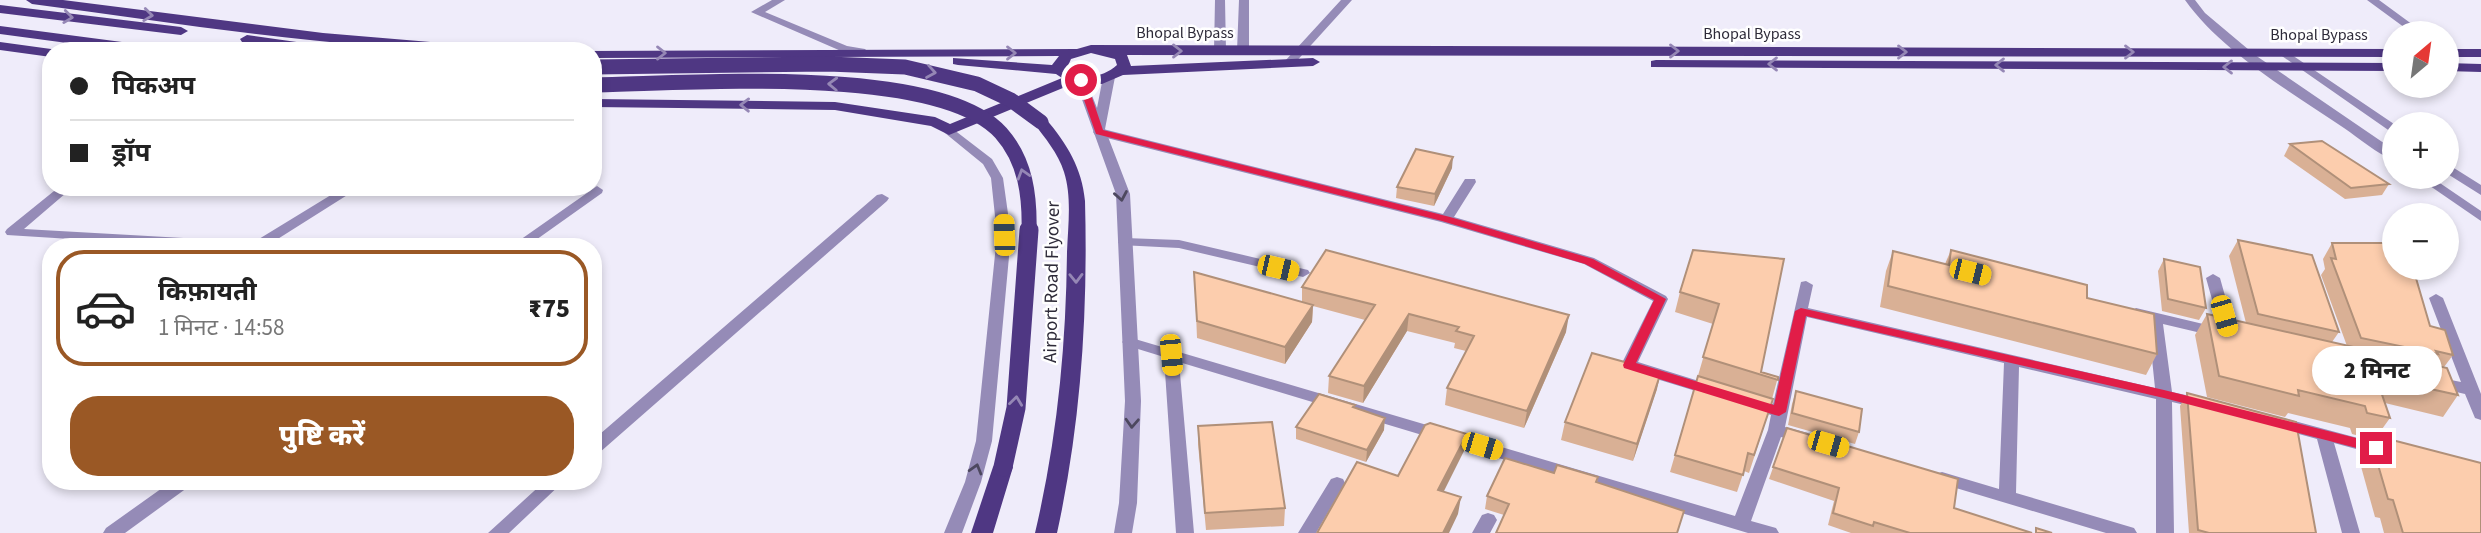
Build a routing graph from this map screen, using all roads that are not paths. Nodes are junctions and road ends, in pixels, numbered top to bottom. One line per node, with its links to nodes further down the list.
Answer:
1 (32, 0): 11 (main road, one-way to 11)
2 (779, 0): 17 (street)
3 (1220, 0): 19 (street)
4 (1244, 0): 20 (street)
5 (1347, 0): 30 (street)
6 (2190, 0): 23 (street)
7 (2372, 0): 9 (street)
8 (0, 9): 13 (main road, one-way to 13)
9 (2402, 21)
10 (0, 30): 12 (main road)
11 (323, 37): 14 (main road); 15 (main road)
12 (91, 42)
13 (257, 42)
14 (314, 42)
15 (382, 42)
16 (0, 46): 21 (main road)
17 (861, 51): 25 (main road); 28 (main road, one-way to 17)
18 (1109, 51): 19 (main road, Bhopal Bypass, one-way to 19); 22 (main road, Bhopal Bypass); 37 (main road)
19 (1220, 51): 20 (main road, Bhopal Bypass)
20 (1242, 51): 30 (main road, Bhopal Bypass)
21 (42, 52)
22 (1073, 52): 25 (main road, Bhopal Bypass, one-way to 22); 38 (main road)
23 (2247, 52): 24 (main road, Bhopal Bypass); 30 (main road, Bhopal Bypass, one-way to 23); 33 (street)
24 (2283, 52): 26 (main road, Bhopal Bypass); 34 (street)
25 (914, 53): 38 (main road)
26 (2382, 53)
27 (2481, 53): 29 (main road)
28 (602, 54)
29 (2459, 55)
30 (1293, 57): 33 (main road, Bhopal Bypass, one-way to 30); 37 (main road, Bhopal Bypass)
31 (2459, 60): 36 (main road)
32 (602, 67): 91 (main road, Airport Road Flyover, one-way to 91, bridge)
33 (2267, 67): 34 (main road, Bhopal Bypass); 44 (street)
34 (2305, 67): 35 (main road, Bhopal Bypass); 41 (street)
35 (2382, 67)
36 (2481, 68)
37 (1115, 74): 38 (main road, Bhopal Bypass); 43 (street)
38 (1069, 76): 42 (main road); 43 (street)
39 (602, 85): 90 (main road, Airport Road Flyover, one-way to 39, bridge)
40 (602, 103): 42 (main road, one-way to 40)
41 (2382, 122)
42 (942, 126): 89 (street, one-way to 42)
43 (1099, 132): 54 (street); 58 (street, one-way to 58)
44 (2382, 148)
45 (2459, 176): 48 (street)
46 (1470, 181): 54 (street)
47 (2440, 189): 53 (street)
48 (2481, 191)
49 (56, 196): 55 (street)
50 (339, 196): 56 (street)
51 (589, 196): 57 (street)
52 (882, 198): 78 (street)
53 (2481, 217)
54 (1446, 219): 73 (street)
55 (117, 238)
56 (270, 238)
57 (530, 238)
58 (1125, 242): 59 (street); 66 (street)
59 (1303, 273)
60 (2213, 278): 65 (street)
61 (1806, 285): 64 (street)
62 (2436, 298): 70 (street)
63 (2115, 308): 65 (street)
64 (1801, 311): 68 (street); 73 (street)
65 (2155, 318): 71 (street)
66 (1130, 342): 67 (street); 92 (street, one-way to 92)
67 (1171, 355): 86 (street); 93 (street)
68 (2012, 359): 71 (street); 85 (street)
69 (2420, 377): 70 (street)
70 (2472, 390): 74 (street)
71 (2164, 394): 72 (street); 97 (street)
72 (2217, 408)
73 (1779, 412): 76 (street)
74 (2481, 414)
75 (2257, 418): 77 (street)
76 (1776, 430): 79 (street); 86 (street)
77 (2324, 435): 80 (street); 98 (street)
78 (602, 441)
79 (1815, 441)
80 (2389, 452)
81 (1930, 475): 85 (street)
82 (1337, 483): 94 (street)
83 (172, 490): 87 (street)
84 (546, 490): 88 (street)
85 (2007, 497): 96 (street)
86 (1741, 524): 95 (street)
87 (112, 533)
88 (497, 533)
89 (953, 533)
90 (982, 533)
91 (1046, 533)
92 (1123, 533)
93 (1185, 533)
94 (1307, 533)
95 (1770, 533)
96 (2129, 533)
97 (2165, 533)
98 (2351, 533)

